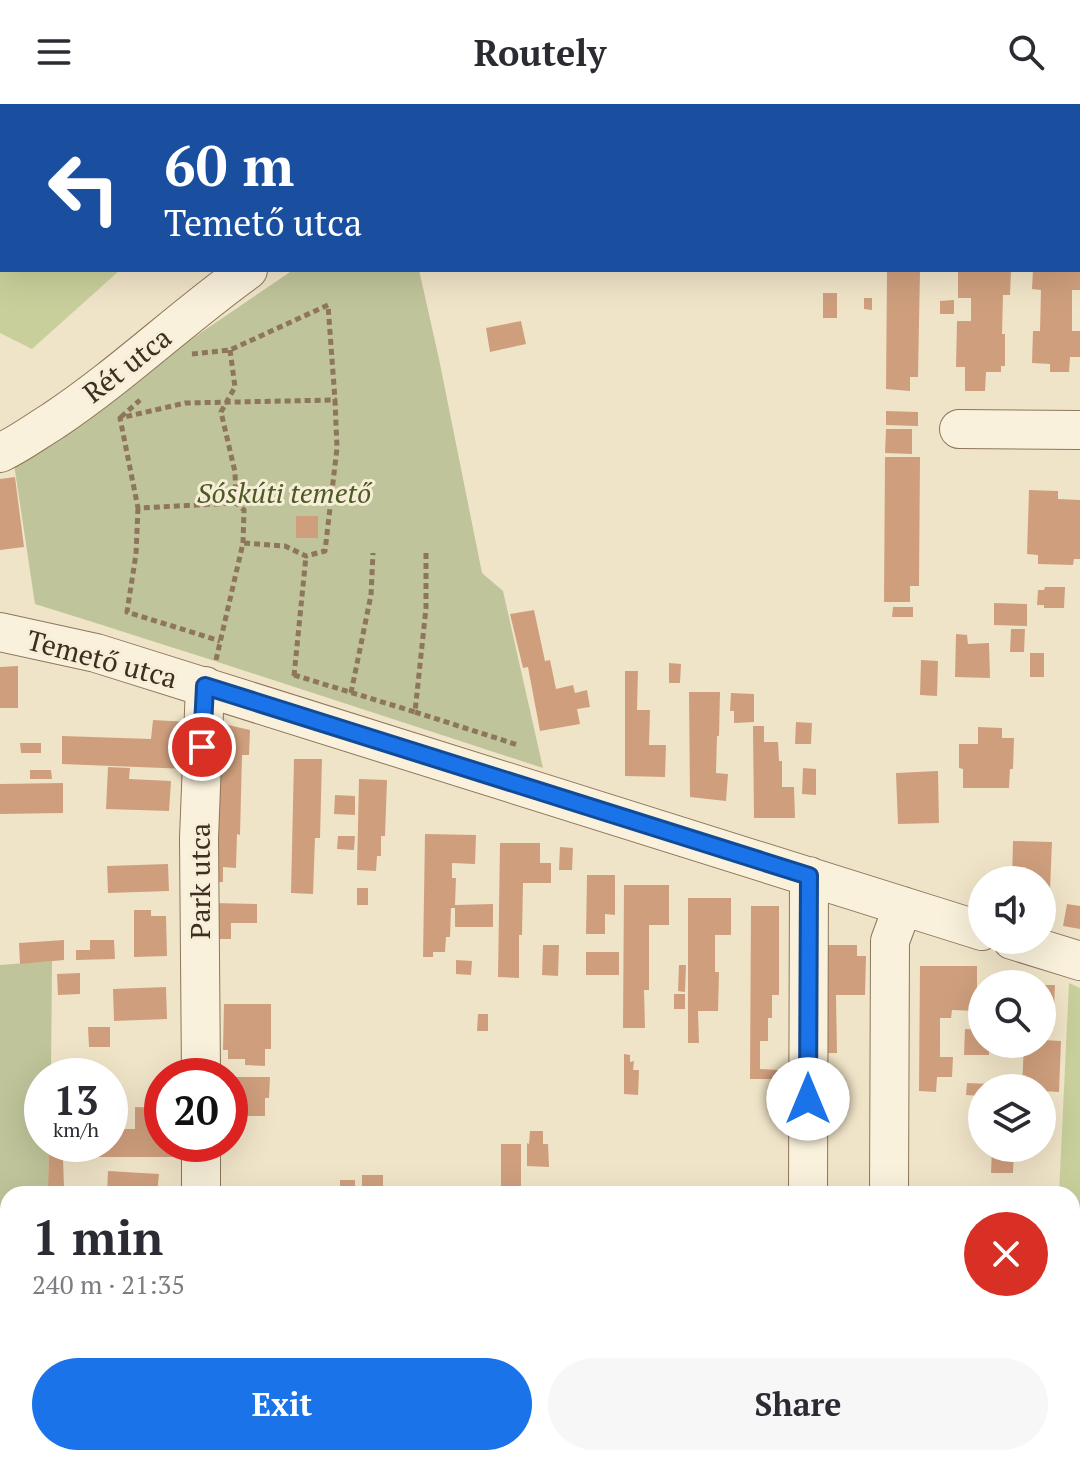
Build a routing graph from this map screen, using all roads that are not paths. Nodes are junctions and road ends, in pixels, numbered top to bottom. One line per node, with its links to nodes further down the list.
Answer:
1 (245, 272): 4 (street, Rét utca)
2 (959, 429): 3 (street)
3 (1080, 430)
4 (0, 453)
5 (0, 632): 6 (street, Temető utca)
6 (205, 686): 7 (street, Temető utca); 12 (street, Park utca)
7 (809, 876): 8 (street, Temető utca); 15 (street)
8 (903, 906): 9 (street, Temető utca); 16 (street)
9 (968, 927)
10 (1056, 954): 11 (street)
11 (1080, 961)
12 (201, 1058)
13 (201, 1162): 14 (street)
14 (201, 1186)
15 (808, 1186)
16 (889, 1186)

